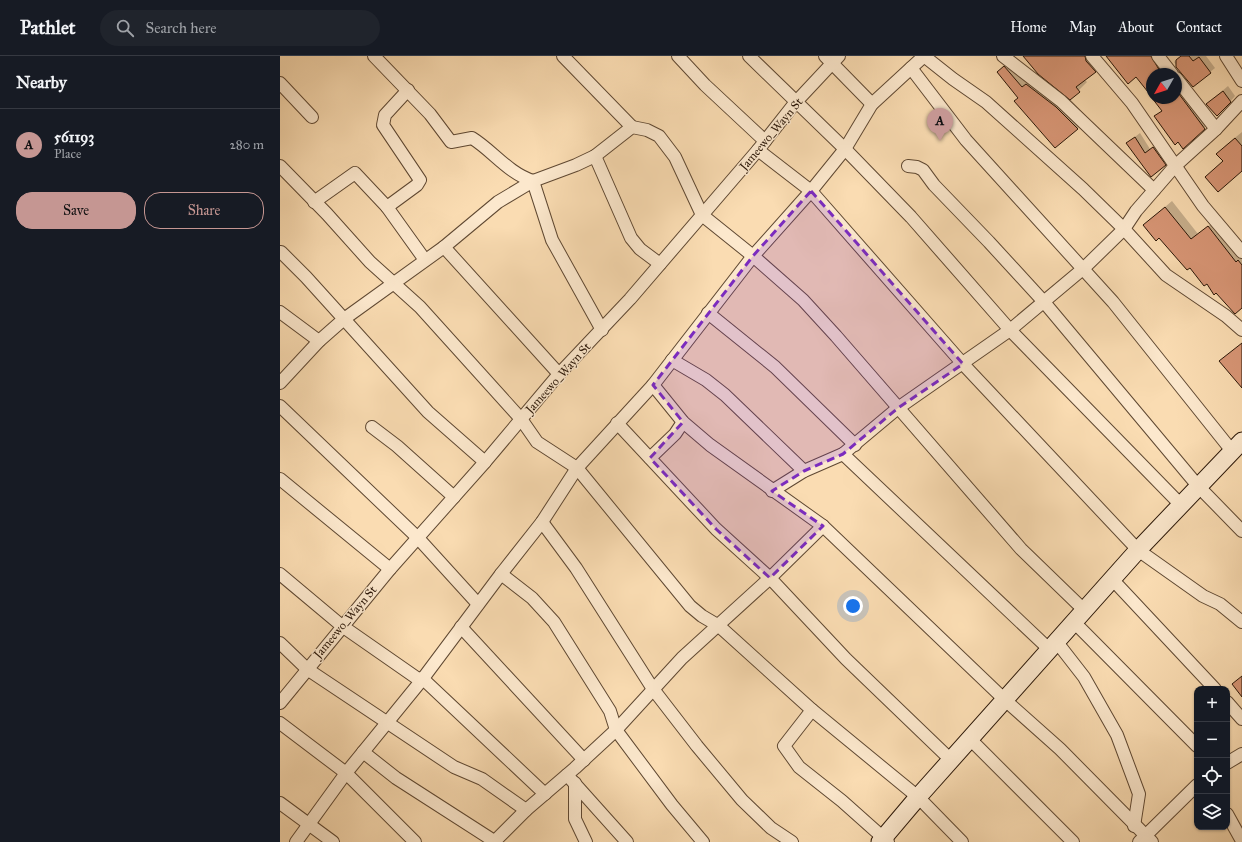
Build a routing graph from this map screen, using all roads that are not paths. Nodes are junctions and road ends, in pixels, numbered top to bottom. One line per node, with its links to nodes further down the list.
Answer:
1 (374, 56): 15 (street)
2 (563, 56): 20 (street)
3 (678, 56): 22 (street)
4 (749, 56): 17 (street)
5 (1003, 56): 29 (street)
6 (1092, 56): 27 (street)
7 (1158, 56): 11 (street)
8 (1226, 56): 12 (street)
9 (832, 58): 17 (street, Jameewo_Wayn St); 18 (street)
10 (918, 60): 18 (street); 34 (street); 41 (street)
11 (1167, 68)
12 (1242, 81)
13 (280, 83): 19 (street)
14 (1182, 86): 21 (street)
15 (408, 90): 28 (street); 32 (street)
16 (1242, 101): 21 (street)
17 (795, 103): 22 (street, Jameewo_Wayn St); 23 (street)
18 (872, 104): 23 (street)
19 (312, 116)
20 (632, 127): 24 (street); 33 (street)
21 (1216, 129): 27 (street)
22 (761, 146): 30 (street); 33 (street, Jameewo_Wayn St)
23 (845, 149): 30 (street); 48 (street)
24 (595, 156): 28 (street); 40 (street)
25 (280, 166): 31 (street)
26 (908, 166): 43 (street)
27 (1175, 166): 29 (street); 37 (street)
28 (533, 181): 35 (street); 47 (street)
29 (1154, 190): 34 (street)
30 (811, 191): 38 (street); 52 (street)
31 (314, 202): 32 (street); 42 (street)
32 (387, 207): 39 (street)
33 (702, 215): 38 (street); 40 (street, Jameewo_Wayn St)
34 (1124, 229): 41 (street); 49 (street)
35 (444, 247): 39 (street); 53 (street)
36 (280, 252): 46 (street)
37 (1242, 252)
38 (753, 256): 45 (street); 57 (street)
39 (425, 260): 42 (street)
40 (660, 264): 47 (street, Jameewo_Wayn St)
41 (1084, 268): 43 (street); 62 (street)
42 (392, 283): 46 (street); 58 (street)
43 (1044, 302): 48 (street); 70 (street)
44 (280, 312): 50 (street)
45 (708, 313): 51 (street); 63 (street)
46 (344, 319): 50 (street); 66 (street)
47 (602, 330): 53 (street, Jameewo_Wayn St)
48 (1010, 330): 52 (street); 73 (street)
49 (1242, 330)
50 (319, 341): 54 (street)
51 (672, 360): 55 (street); 68 (street)
52 (963, 364): 57 (street); 78 (street)
53 (559, 374): 58 (street, Jameewo_Wayn St)
54 (280, 383)
55 (653, 385): 59 (street); 60 (street)
56 (280, 406): 77 (street)
57 (898, 408): 63 (street); 85 (street)
58 (521, 419): 66 (street, Jameewo_Wayn St); 67 (street)
59 (683, 422): 65 (street); 71 (street)
60 (617, 423): 65 (street); 67 (street)
61 (372, 427): 72 (street)
62 (1239, 444): 70 (street)
63 (855, 445): 64 (street)
64 (843, 454): 68 (street); 91 (street)
65 (650, 458): 82 (street)
66 (485, 462): 72 (street, Jameewo_Wayn St)
67 (577, 468): 74 (street); 88 (street)
68 (804, 471): 71 (street)
69 (280, 479): 79 (street)
70 (1198, 486): 73 (street); 76 (street)
71 (772, 491): 75 (street)
72 (454, 497): 77 (street, Jameewo_Wayn St)
73 (1180, 504): 78 (street)
74 (542, 522): 81 (street); 95 (street)
75 (823, 526): 82 (street); 96 (street)
76 (1242, 531)
77 (418, 538): 79 (street, Jameewo_Wayn St); 84 (street)
78 (1138, 550): 83 (street); 86 (street)
79 (390, 569): 87 (street, Jameewo_Wayn St)
80 (280, 574): 87 (street)
81 (501, 574): 84 (street); 103 (street)
82 (770, 578): 88 (street); 109 (street)
83 (1112, 579): 85 (street); 94 (street)
84 (478, 604): 89 (street)
85 (1079, 616): 91 (street); 105 (street)
86 (1242, 622)
87 (342, 626): 92 (street, Jameewo_Wayn St); 93 (street)
88 (719, 626): 95 (street); 99 (street)
89 (461, 627): 93 (street); 108 (street)
90 (280, 643): 92 (street)
91 (1053, 645): 96 (street); 120 (street)
92 (307, 669): 97 (street, Jameewo_Wayn St); 101 (street)
93 (421, 680): 101 (street); 114 (street)
94 (1212, 686)
95 (653, 688): 103 (street); 131 (street)
96 (1005, 700): 104 (street); 120 (street)
97 (280, 703)
98 (1230, 705): 100 (street)
99 (812, 710): 115 (street); 122 (street)
100 (1242, 719)
101 (387, 721): 106 (street); 117 (street)
102 (280, 722): 111 (street)
103 (616, 730): 108 (street); 130 (street)
104 (970, 739): 109 (street); 133 (street)
105 (1194, 743)
106 (364, 752): 111 (street); 127 (street)
107 (1242, 754): 110 (street)
108 (584, 760): 112 (street)
109 (951, 760): 115 (street)
110 (1230, 761)
111 (346, 773): 119 (street); 126 (street)
112 (571, 778): 114 (street); 128 (street); 129 (street)
113 (1194, 788): 121 (street)
114 (545, 794): 117 (street)
115 (918, 797): 122 (street); 132 (street)
116 (280, 803): 119 (street)
117 (526, 810): 127 (street)
118 (1230, 819): 123 (street)
119 (308, 823): 124 (street); 125 (street)
120 (1134, 826): 121 (street)
121 (1146, 840)
122 (884, 841)
123 (1242, 841)
124 (296, 842)
125 (332, 842)
126 (415, 842)
127 (494, 842)
128 (586, 842)
129 (627, 842)
130 (703, 842)
131 (792, 842)
132 (962, 842)
133 (1073, 842)

